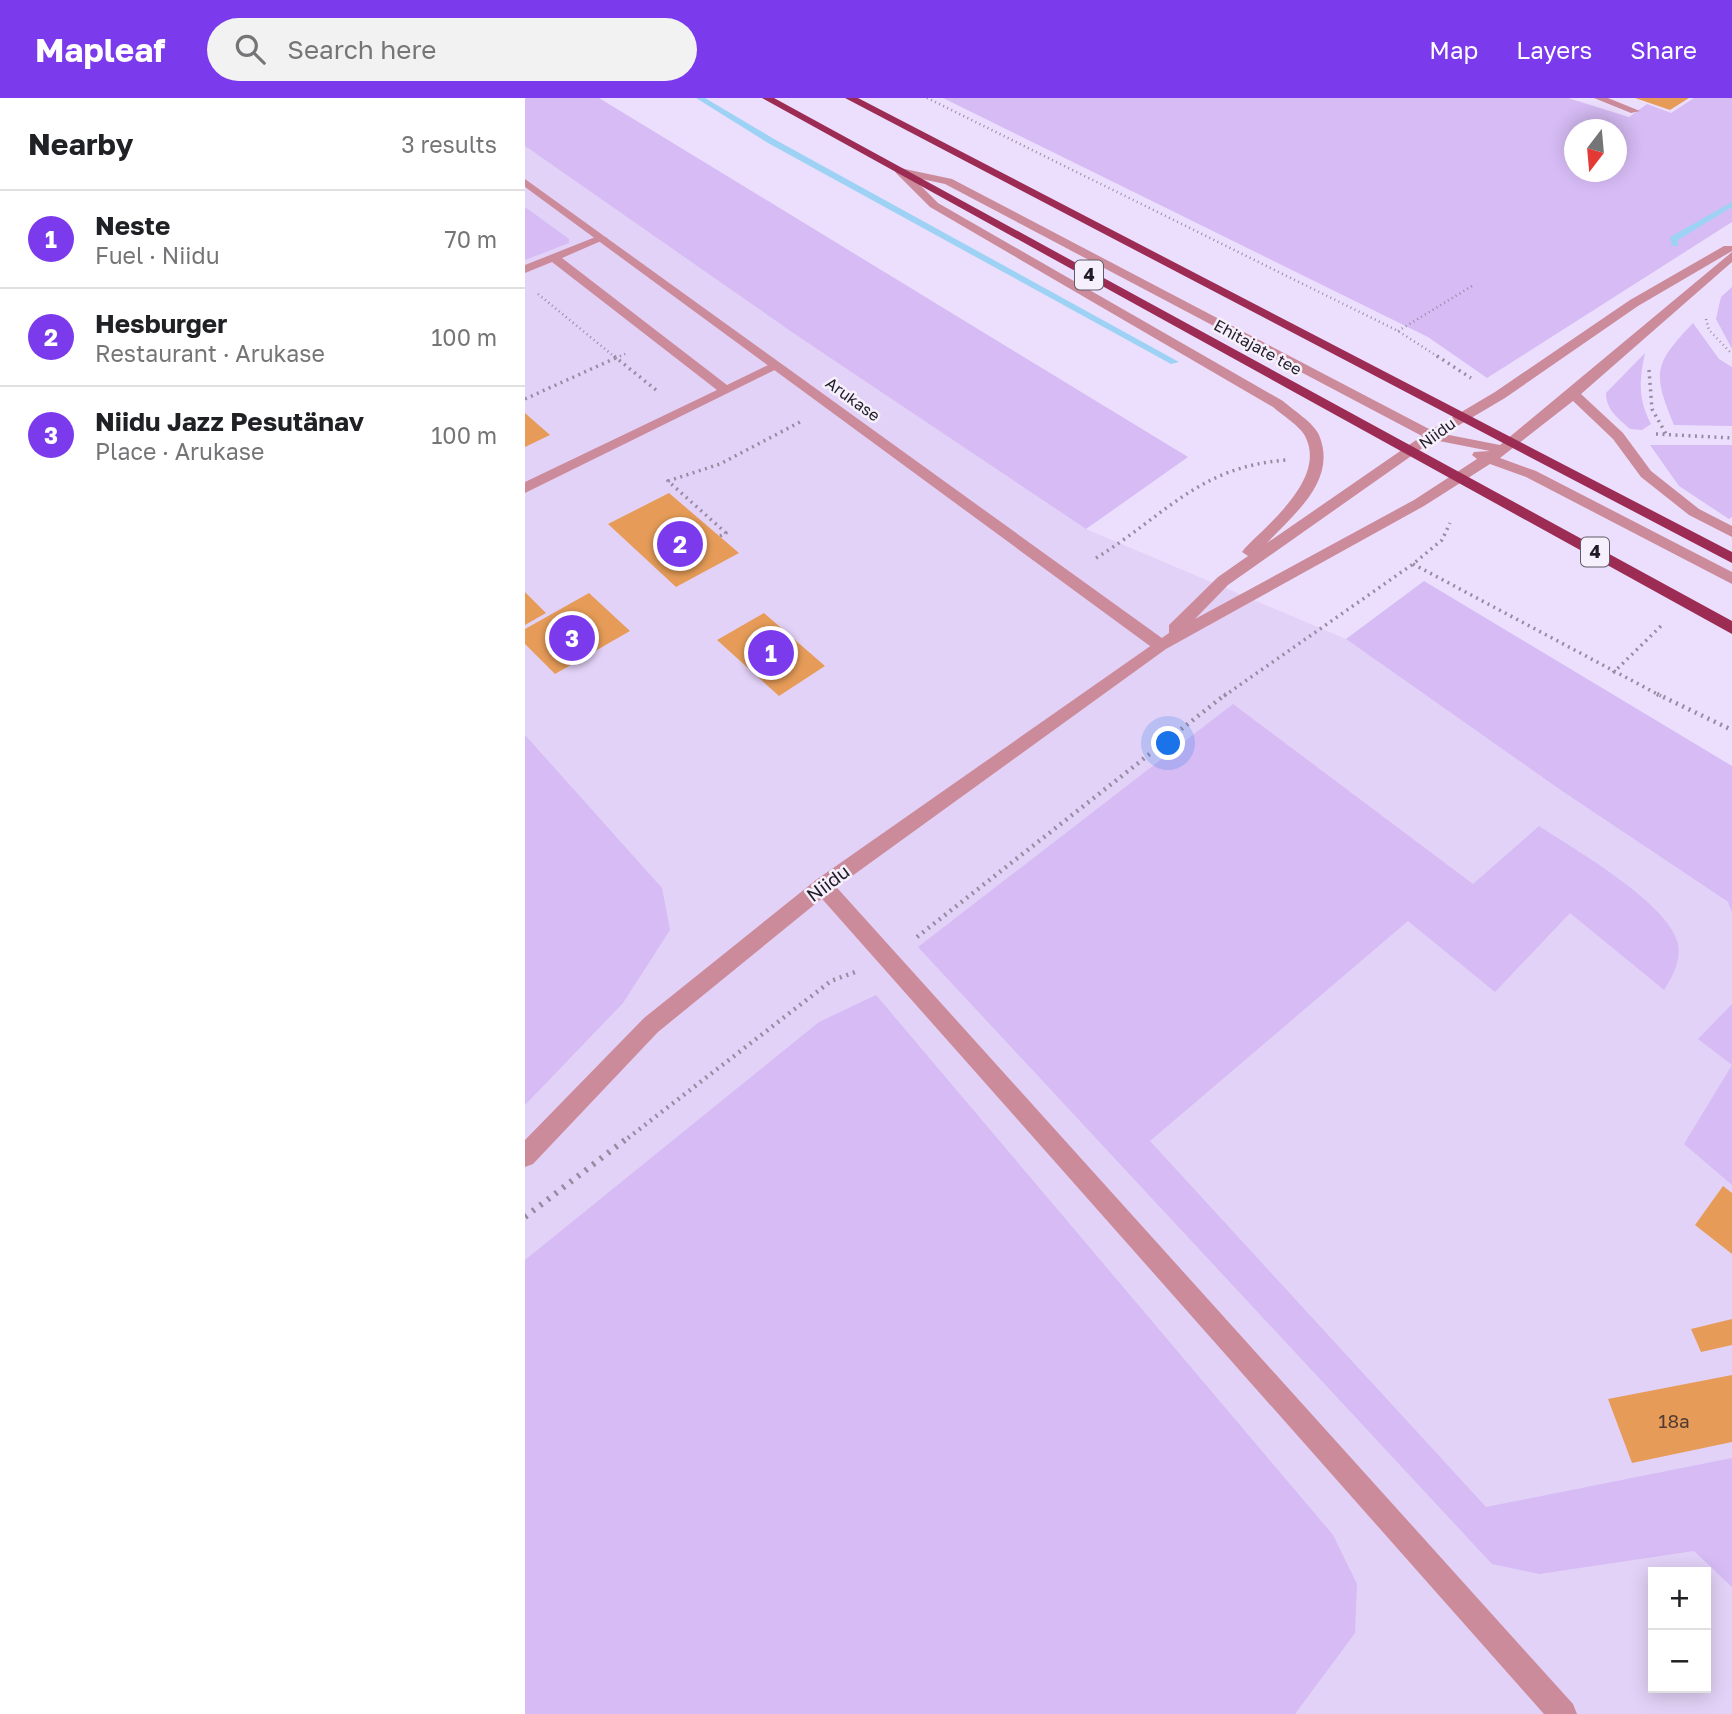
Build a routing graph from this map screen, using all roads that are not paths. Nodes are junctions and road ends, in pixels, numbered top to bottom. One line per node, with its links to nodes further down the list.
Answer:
1 (767, 98): 5 (highway, Ehitajate tee / 4)
2 (850, 98): 15 (highway, Ehitajate tee / 4)
3 (1599, 98): 4 (street)
4 (1635, 110)
5 (900, 172): 16 (highway, Ehitajate tee / 4); 16 (street); 23 (street)
6 (525, 182): 7 (street, Arukase)
7 (601, 238): 10 (street); 12 (street, Arukase)
8 (1732, 246): 15 (street, Niidu)
9 (1732, 256): 14 (street, Niidu)
10 (553, 257): 11 (street); 13 (street)
11 (525, 269)
12 (777, 366): 13 (street); 25 (street, Arukase)
13 (726, 391): 19 (street)
14 (1573, 394): 17 (street, Niidu); 20 (street)
15 (1460, 416): 16 (street, Niidu); 17 (highway, Ehitajate tee / 4)
16 (1423, 443): 17 (street); 18 (highway, Ehitajate tee / 4); 23 (street, Niidu)
17 (1500, 450): 18 (street, Niidu); 21 (highway, Ehitajate tee / 4); 22 (street)
18 (1458, 477): 24 (highway, Ehitajate tee / 4); 25 (street, Niidu)
19 (525, 488)
20 (1732, 532)
21 (1732, 558)
22 (1732, 579)
23 (1223, 581): 25 (street, Niidu)
24 (1732, 628)
25 (1160, 645): 26 (street, Niidu)
26 (823, 886): 27 (street, Niidu); 28 (street)
27 (525, 1156)
28 (1563, 1714)

